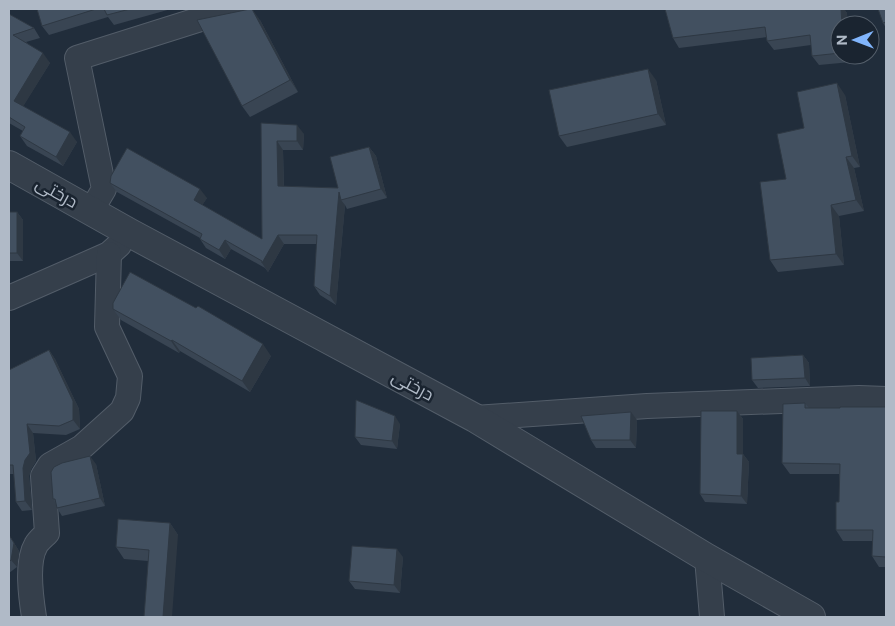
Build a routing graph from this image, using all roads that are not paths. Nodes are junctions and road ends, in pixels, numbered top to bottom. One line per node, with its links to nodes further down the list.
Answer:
1 (232, 9): 3 (street)
2 (9, 165): 3 (street, درختی)
3 (91, 211): 4 (street, درختی)
4 (130, 233): 5 (street); 8 (street, درختی)
5 (109, 254): 6 (street); 10 (street)
6 (9, 298)
7 (886, 399): 8 (street)
8 (475, 418): 9 (street, درختی)
9 (707, 558): 11 (street); 12 (street, درختی)
10 (34, 617)
11 (712, 617)
12 (811, 617)

